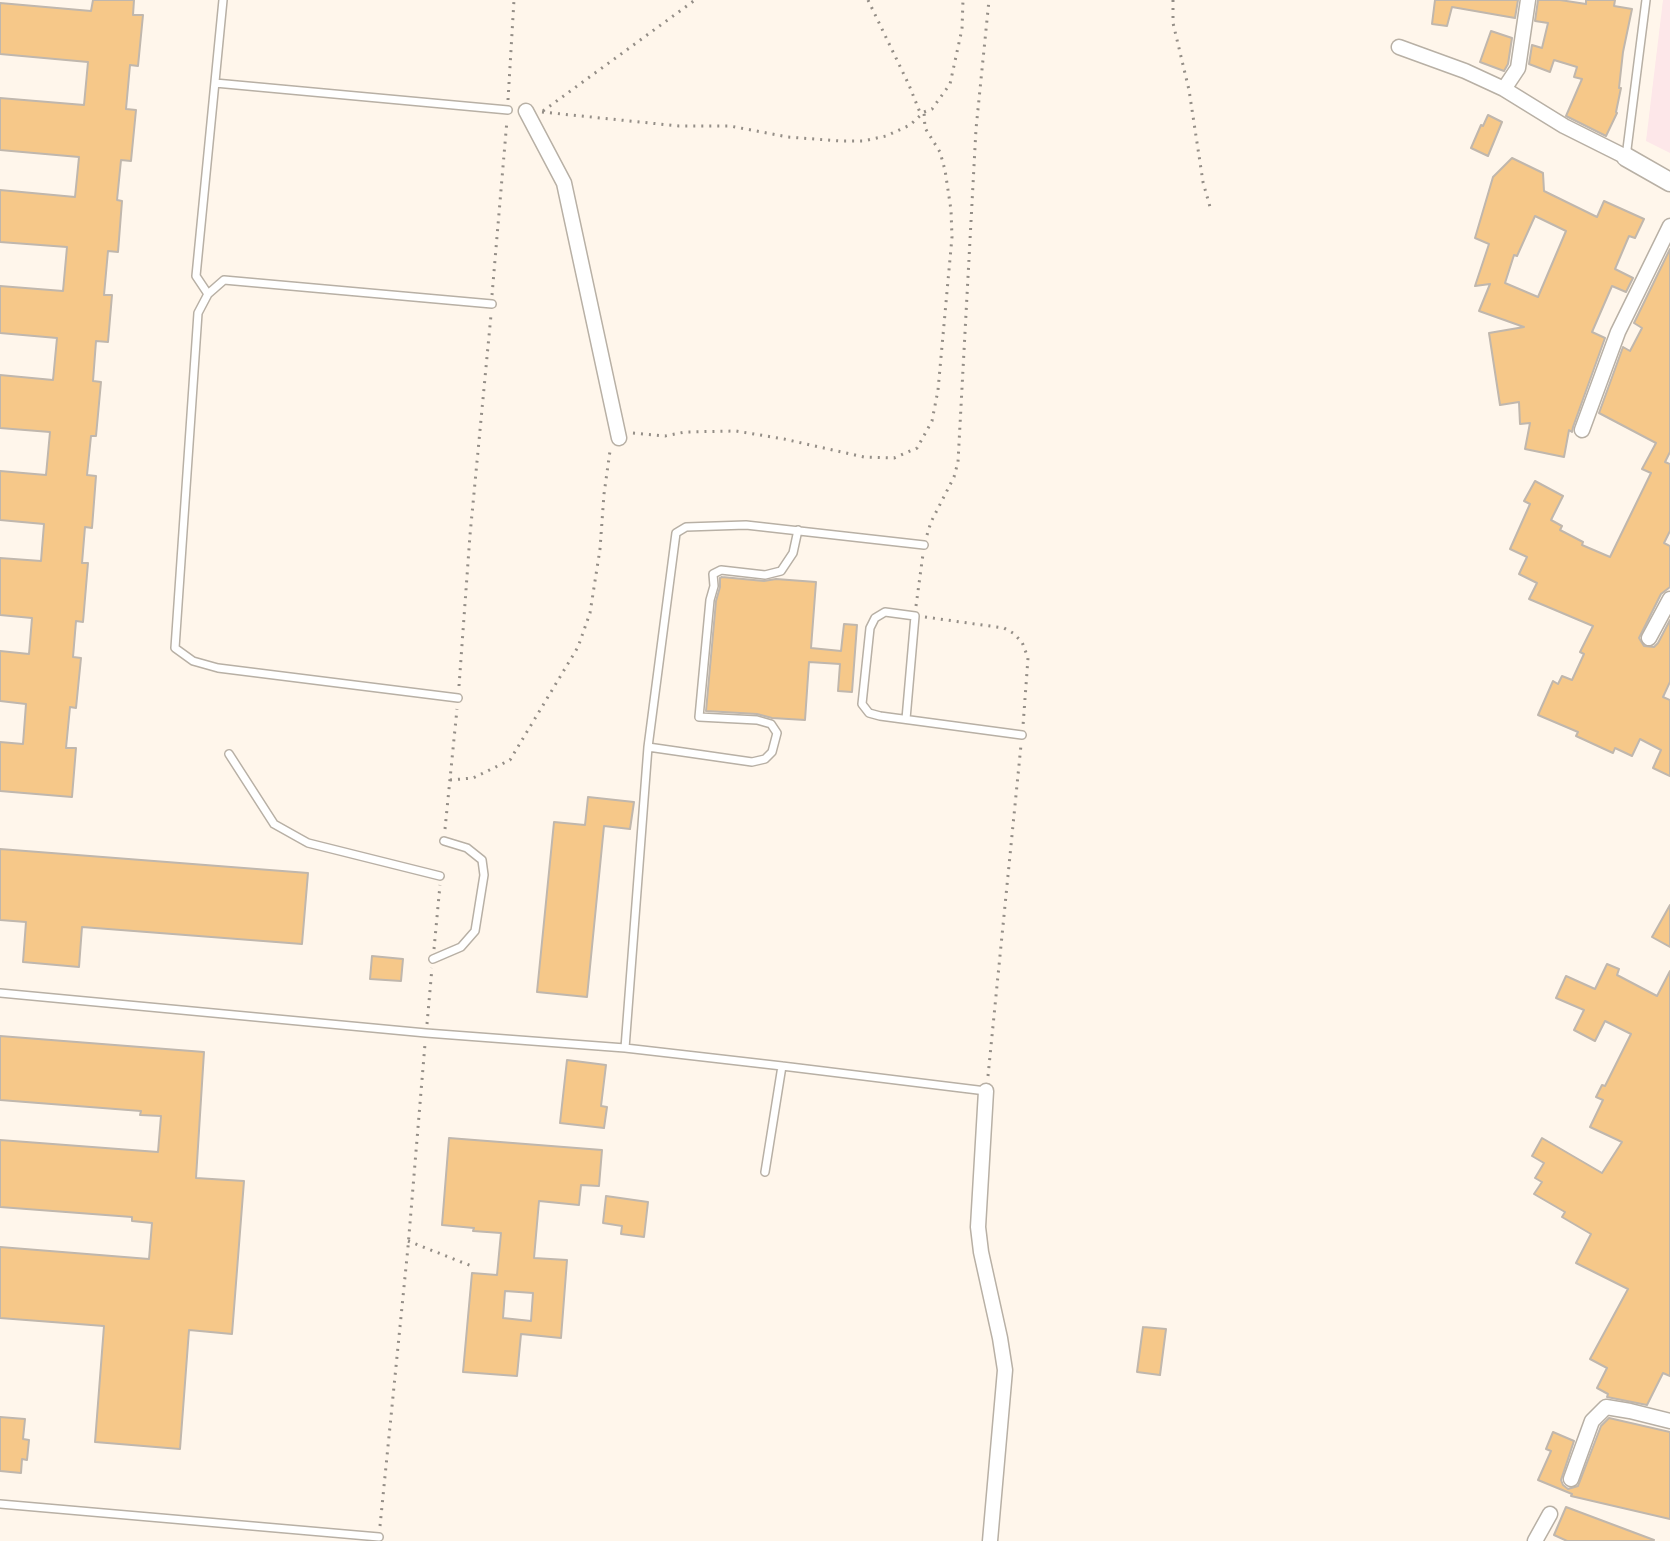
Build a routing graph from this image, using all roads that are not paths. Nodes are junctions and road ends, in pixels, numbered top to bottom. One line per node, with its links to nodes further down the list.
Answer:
1 (223, 0): 5 (lane)
2 (1528, 0): 6 (street)
3 (1646, 0): 9 (lane)
4 (1399, 47): 6 (street)
5 (215, 83): 7 (lane); 12 (lane)
6 (1504, 89): 9 (street)
7 (508, 110)
8 (526, 111): 15 (street)
9 (1626, 157): 10 (street)
10 (1670, 182)
11 (1670, 226): 14 (street)
12 (208, 294): 13 (lane); 20 (lane)
13 (492, 304)
14 (1582, 430)
15 (619, 438)
16 (798, 530): 17 (lane); 23 (lane); 23 (lane)
17 (924, 545)
18 (1670, 599): 19 (street)
19 (1649, 638)
20 (458, 698)
21 (906, 719): 21 (lane); 22 (lane)
22 (1022, 735)
23 (648, 747): 29 (lane)
24 (229, 754): 26 (lane)
25 (444, 841): 27 (lane)
26 (440, 876)
27 (433, 959)
28 (0, 993): 29 (lane)
29 (625, 1048): 30 (lane)
30 (782, 1066): 31 (lane); 32 (lane)
31 (986, 1091): 38 (street)
32 (765, 1172)
33 (1670, 1421): 34 (street)
34 (1571, 1479)
35 (0, 1504): 37 (lane)
36 (1550, 1514): 39 (street)
37 (379, 1537)
38 (990, 1541)
39 (1535, 1541)

